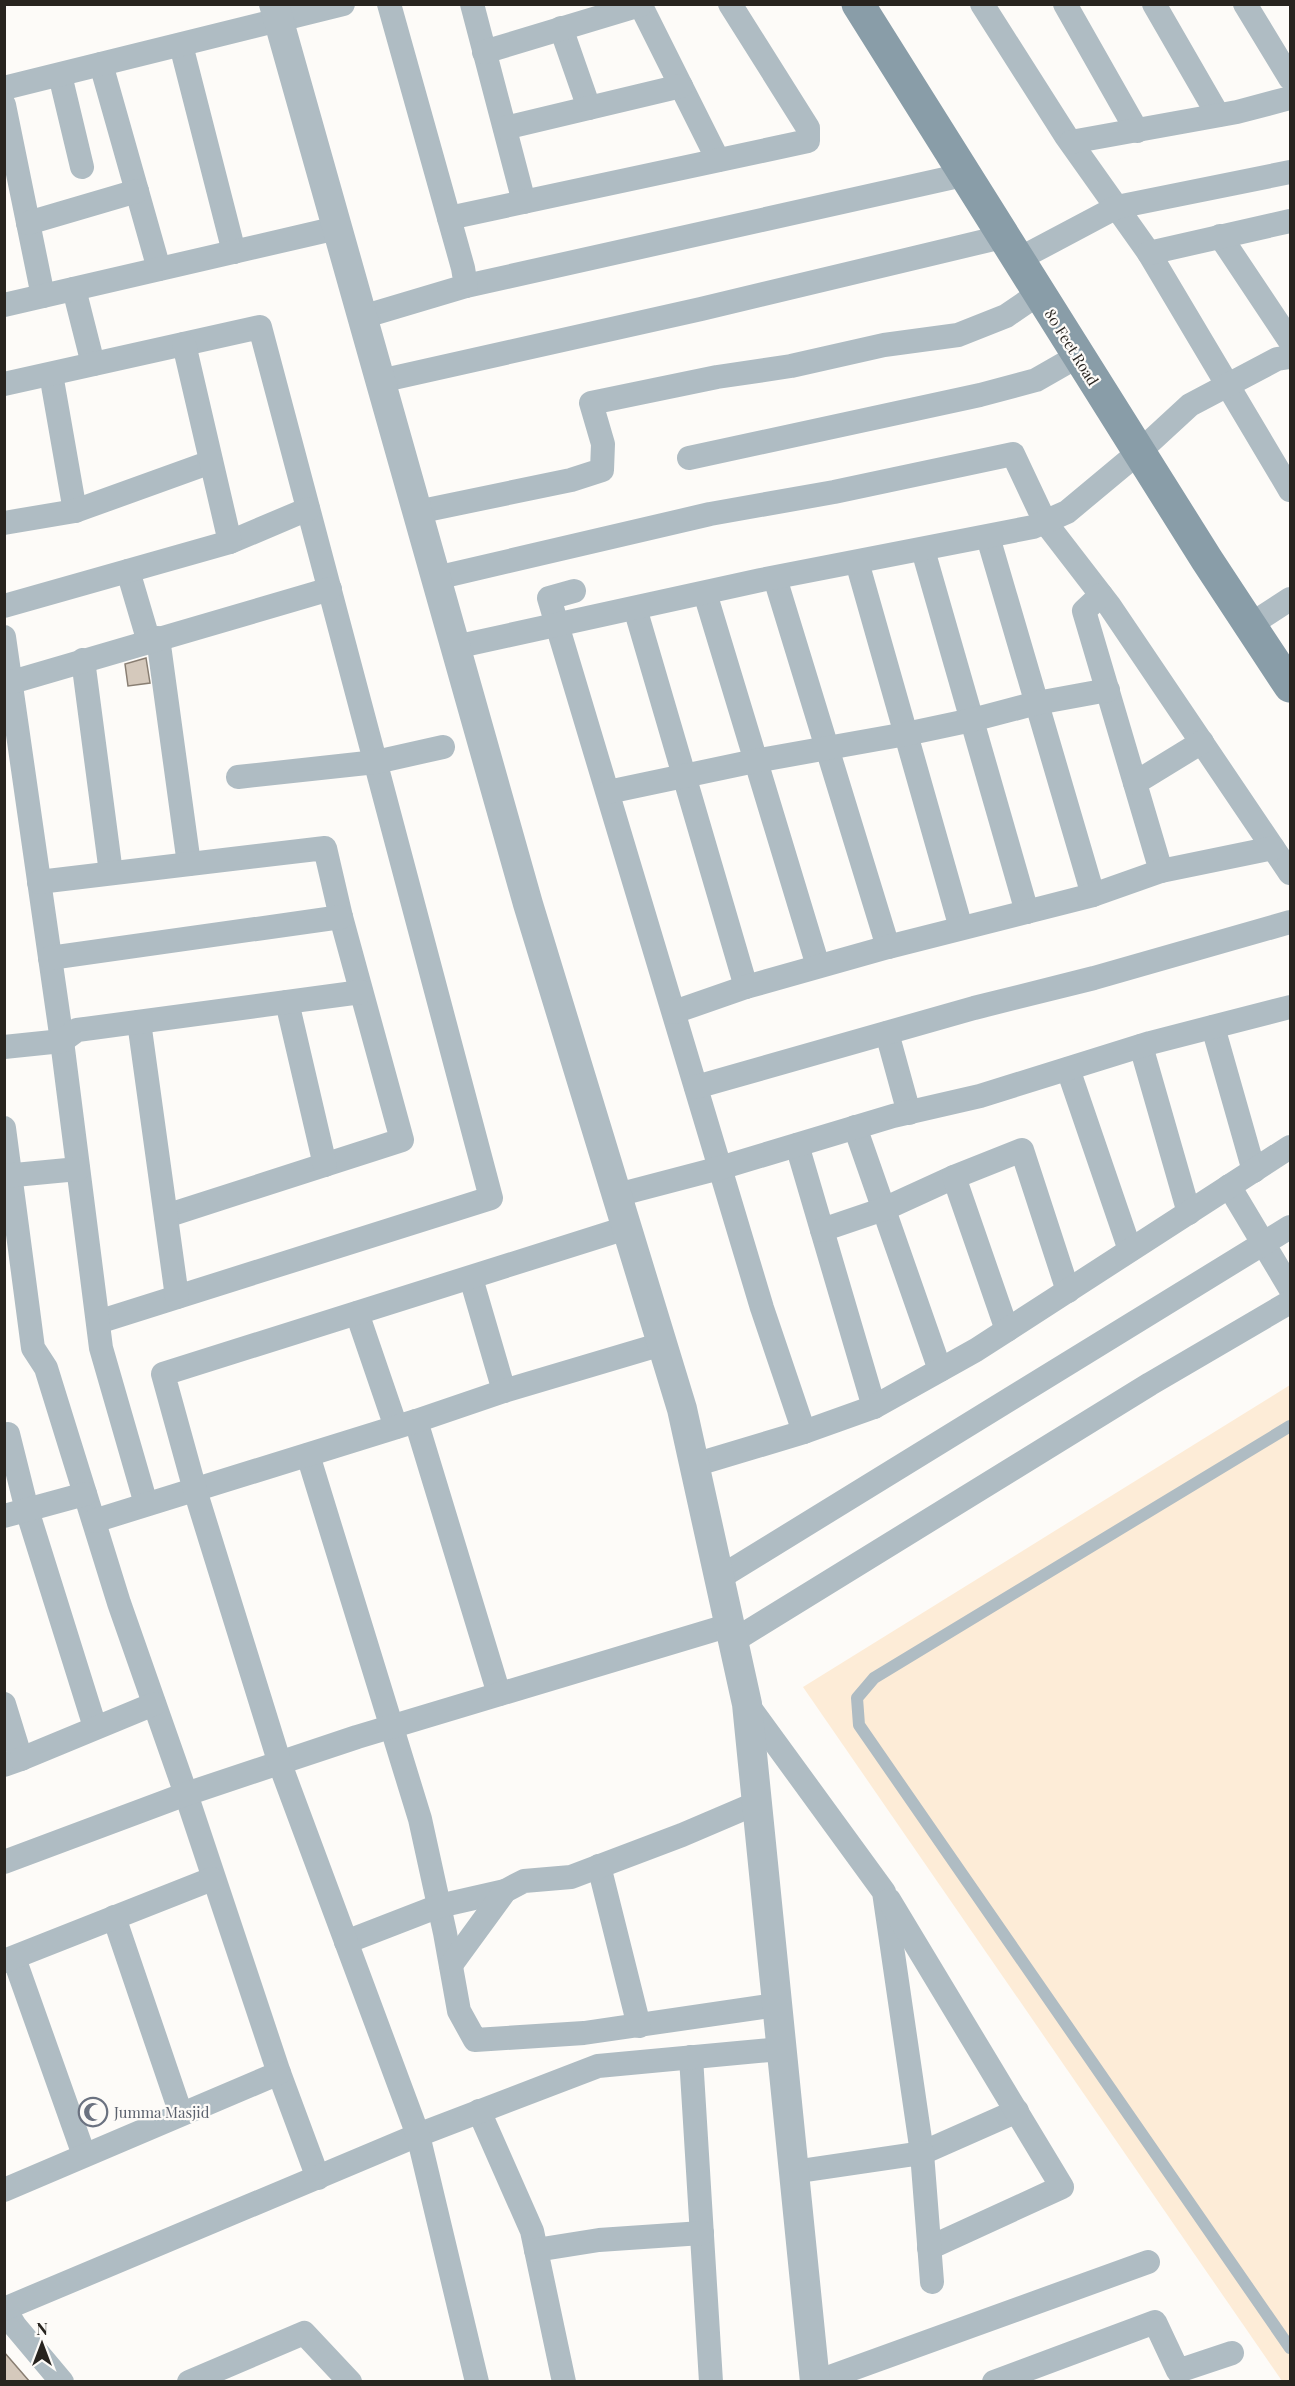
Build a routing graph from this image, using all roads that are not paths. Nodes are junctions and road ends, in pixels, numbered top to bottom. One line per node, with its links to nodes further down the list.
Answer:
1 (343, 4): 11 (street)
2 (389, 4): 34 (street)
3 (472, 4): 14 (street)
4 (730, 4): 27 (street)
5 (858, 4): 30 (main road, 80 Feet Road)
6 (982, 4): 26 (street)
7 (1065, 4): 25 (street)
8 (1154, 4): 23 (street)
9 (1245, 4): 17 (street)
10 (640, 5): 12 (street); 18 (street)
11 (276, 13): 13 (street); 37 (street)
12 (561, 28): 14 (street); 22 (street)
13 (181, 45): 15 (street); 40 (street)
14 (484, 52): 24 (street)
15 (101, 64): 16 (street); 31 (street)
16 (60, 75): 19 (street); 28 (street)
17 (1290, 78)
18 (681, 86): 22 (street); 27 (street)
19 (4, 88)
20 (1290, 98): 23 (street)
21 (4, 105): 36 (street)
22 (589, 108): 24 (street)
23 (1218, 115): 25 (street)
24 (505, 128): 32 (street)
25 (1137, 131): 26 (street)
26 (1071, 142): 33 (street)
27 (718, 160): 32 (street)
28 (82, 167)
29 (1290, 172): 33 (street)
30 (963, 175): 39 (main road, 80 Feet Road); 43 (street)
31 (137, 191): 36 (street); 42 (street)
32 (524, 202): 34 (street)
33 (1117, 207): 39 (street); 41 (street)
34 (449, 218): 43 (street)
35 (1290, 221): 38 (street)
36 (28, 223): 46 (street)
37 (337, 228): 40 (street); 48 (street)
38 (1220, 237): 41 (street); 49 (street)
39 (1010, 248): 45 (main road, 80 Feet Road); 55 (street)
40 (234, 252): 42 (street)
41 (1149, 253): 57 (street)
42 (159, 269): 44 (street)
43 (466, 286): 48 (street)
44 (74, 289): 46 (street); 53 (street)
45 (1038, 294): 51 (main road, 80 Feet Road); 64 (street)
46 (43, 296): 47 (street)
47 (4, 305)
48 (362, 317): 55 (street)
49 (1290, 341)
50 (184, 344): 53 (street); 60 (street); 62 (street)
51 (1078, 356): 58 (main road, 80 Feet Road); 59 (street)
52 (1290, 357): 57 (street)
53 (93, 364): 54 (street)
54 (51, 374): 56 (street); 63 (street)
55 (380, 381): 64 (street)
56 (4, 384)
57 (1229, 384): 58 (street); 61 (street)
58 (1139, 453): 65 (street); 82 (main road, 80 Feet Road)
59 (689, 458)
60 (211, 462): 63 (street); 68 (street)
61 (1290, 490)
62 (308, 509): 68 (street); 74 (street)
63 (75, 511): 66 (street)
64 (417, 512): 72 (street)
65 (1045, 522): 67 (street); 72 (street); 77 (street)
66 (4, 523)
67 (988, 537): 69 (street); 90 (street)
68 (230, 542): 71 (street)
69 (923, 550): 70 (street); 91 (street)
70 (857, 562): 73 (street); 92 (street)
71 (128, 571): 79 (street); 84 (street)
72 (436, 578): 85 (street)
73 (775, 578): 76 (street); 95 (street)
74 (330, 589): 84 (street); 97 (street)
75 (574, 591): 81 (street)
76 (705, 592): 80 (street); 96 (street)
77 (1101, 595): 89 (street); 93 (street)
78 (1290, 599): 82 (street)
79 (4, 606)
80 (634, 608): 81 (street); 99 (street)
81 (556, 625): 85 (street); 101 (street)
82 (1250, 625): 88 (main road, 80 Feet Road)
83 (4, 637): 87 (street)
84 (154, 640): 86 (street); 103 (street)
85 (455, 647): 141 (street)
86 (83, 660): 87 (street); 105 (street)
87 (8, 672): 107 (street)
88 (1290, 686)
89 (1108, 690): 90 (street); 100 (street)
90 (1037, 703): 91 (street); 108 (street)
91 (972, 720): 92 (street); 109 (street)
92 (906, 734): 95 (street); 112 (street)
93 (1202, 742): 100 (street); 102 (street)
94 (443, 747): 97 (street)
95 (827, 747): 96 (street); 113 (street)
96 (755, 760): 99 (street); 115 (street)
97 (376, 762): 98 (street); 153 (street)
98 (238, 777)
99 (684, 777): 101 (street); 116 (street)
100 (1135, 783): 104 (street)
101 (608, 792): 119 (street)
102 (1273, 848): 104 (street); 106 (street)
103 (189, 864): 105 (street); 110 (street)
104 (1161, 871): 108 (street)
105 (111, 873): 107 (street)
106 (1290, 873)
107 (39, 882): 114 (street)
108 (1093, 895): 109 (street)
109 (1027, 912): 112 (street)
110 (341, 917): 114 (street); 117 (street)
111 (1290, 922): 123 (street)
112 (962, 928): 113 (street)
113 (888, 947): 115 (street)
114 (50, 958): 124 (street)
115 (818, 966): 116 (street)
116 (746, 987): 119 (street)
117 (361, 992): 118 (street); 134 (street)
118 (287, 1002): 121 (street); 134 (street)
119 (674, 1012): 128 (street)
120 (1289, 1014): 122 (street)
121 (139, 1022): 124 (street); 144 (street)
122 (1213, 1027): 125 (street); 137 (street)
123 (887, 1033): 128 (street); 129 (street)
124 (62, 1041): 126 (street); 136 (street)
125 (1141, 1046): 127 (street); 143 (street)
126 (4, 1047)
127 (1068, 1069): 129 (street); 149 (street)
128 (696, 1087): 135 (street)
129 (909, 1113): 130 (street)
130 (855, 1127): 132 (street); 142 (street)
131 (4, 1128): 138 (street)
132 (797, 1145): 135 (street); 147 (street)
133 (1290, 1147): 137 (street)
134 (325, 1165): 144 (street)
135 (720, 1168): 141 (street); 164 (street)
136 (78, 1169): 138 (street); 156 (street)
137 (1254, 1171): 140 (street)
138 (8, 1176): 169 (street)
139 (954, 1177): 142 (street); 152 (street); 157 (street)
140 (1229, 1186): 143 (street); 148 (street)
141 (616, 1195): 146 (street)
142 (884, 1209): 147 (street); 159 (street)
143 (1189, 1213): 149 (street)
144 (166, 1216): 153 (street)
145 (1290, 1227): 148 (street)
146 (627, 1228): 150 (street); 158 (street)
147 (822, 1230): 161 (street)
148 (1264, 1244): 151 (street); 173 (street)
149 (1130, 1250): 152 (street)
150 (471, 1278): 155 (street); 160 (street)
151 (1290, 1288)
152 (1068, 1291): 157 (street)
153 (177, 1297): 156 (street)
154 (1290, 1302): 174 (street)
155 (357, 1313): 162 (street); 168 (street)
156 (98, 1322): 170 (street)
157 (1007, 1330): 159 (street)
158 (662, 1344): 160 (street); 167 (street)
159 (940, 1370): 161 (street)
160 (504, 1391): 162 (street)
161 (874, 1407): 164 (street)
162 (406, 1424): 166 (street); 175 (street)
163 (1290, 1426): 215 (lane)
164 (804, 1432): 167 (street)
165 (4, 1435): 171 (street)
166 (308, 1455): 168 (street); 180 (street)
167 (694, 1465): 173 (street)
168 (195, 1490): 170 (street); 182 (street)
169 (85, 1494): 171 (street); 172 (street)
170 (146, 1504): 172 (street)
171 (16, 1513): 179 (street)
172 (94, 1521): 177 (street)
173 (719, 1578): 174 (street)
174 (732, 1633): 175 (street); 178 (street)
175 (499, 1694): 180 (street)
176 (4, 1704): 181 (street)
177 (154, 1704): 179 (street); 183 (street)
178 (747, 1704): 184 (street); 189 (street)
179 (95, 1727): 181 (street)
180 (391, 1727): 182 (street); 190 (street)
181 (13, 1762)
182 (280, 1764): 183 (street); 192 (street)
183 (186, 1794): 185 (street); 187 (street)
184 (757, 1803): 186 (street); 195 (street)
185 (4, 1862)
186 (599, 1866): 188 (street); 196 (street)
187 (212, 1879): 191 (street); 199 (street)
188 (505, 1891): 190 (street); 194 (street)
189 (884, 1892): 201 (street); 204 (street)
190 (439, 1906): 192 (street); 194 (street)
191 (114, 1917): 193 (street); 202 (street)
192 (346, 1942): 203 (street)
193 (9, 1960): 205 (street)
194 (451, 1965): 196 (street)
195 (776, 2005): 196 (street); 197 (street)
196 (639, 2026)
197 (780, 2049): 198 (street); 206 (street)
198 (691, 2057): 200 (street); 209 (street)
199 (279, 2073): 202 (street); 207 (street)
200 (479, 2111): 203 (street); 211 (street)
201 (1017, 2111): 204 (street); 210 (street)
202 (181, 2114): 205 (street)
203 (418, 2135): 207 (street); 221 (street)
204 (922, 2153): 206 (street); 210 (street)
205 (84, 2155): 208 (street)
206 (793, 2172): 224 (street)
207 (318, 2178): 214 (street)
208 (4, 2190)
209 (702, 2233): 211 (street); 223 (street)
210 (929, 2248): 213 (street)
211 (536, 2250): 222 (street)
212 (1148, 2262): 224 (street)
213 (932, 2282)
214 (5, 2309): 218 (street)
215 (1290, 2348)
216 (1232, 2353): 217 (street)
217 (1007, 2379)
218 (62, 2382)
219 (189, 2382): 220 (street)
220 (350, 2382)
221 (477, 2382)
222 (564, 2382)
223 (711, 2382)
224 (815, 2382)

